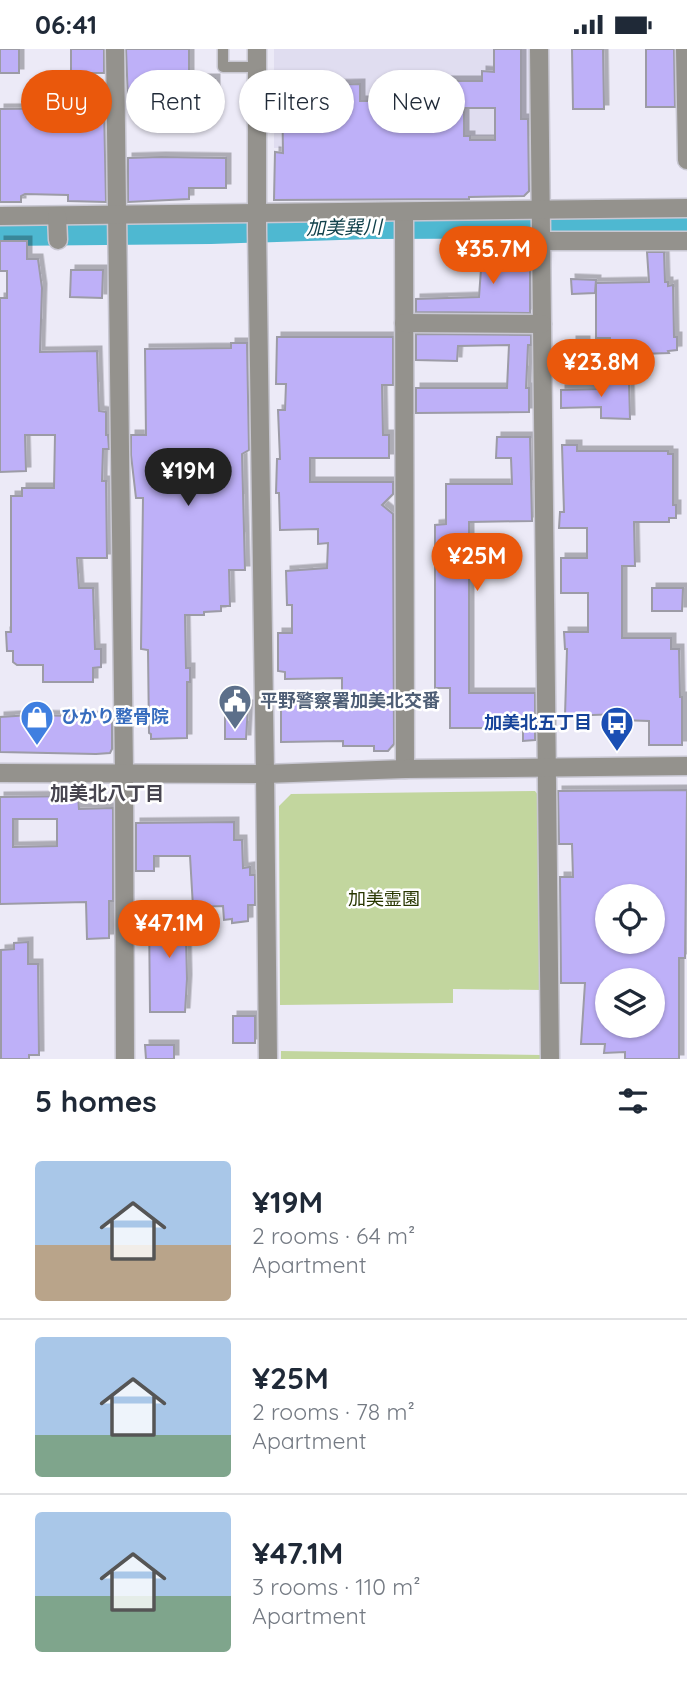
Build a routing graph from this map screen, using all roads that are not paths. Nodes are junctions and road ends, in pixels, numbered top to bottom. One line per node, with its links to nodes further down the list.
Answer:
1 (115, 49): 12 (street)
2 (223, 49): 5 (lane)
3 (539, 49): 8 (street)
4 (685, 49): 6 (street)
5 (257, 58): 11 (street)
6 (687, 160)
7 (687, 208): 8 (street)
8 (540, 210): 9 (street); 13 (street)
9 (404, 212): 11 (street); 15 (street)
10 (0, 216): 12 (street)
11 (257, 222): 12 (street); 22 (street)
12 (117, 225): 20 (street)
13 (541, 239): 14 (street); 16 (street)
14 (687, 241)
15 (404, 323): 16 (street); 19 (street)
16 (542, 324): 17 (street)
17 (547, 766): 18 (street); 19 (street); 25 (street)
18 (687, 766)
19 (405, 769): 22 (street)
20 (124, 772): 21 (street); 22 (street); 23 (street)
21 (0, 773)
22 (265, 774): 24 (street)
23 (125, 1059)
24 (268, 1059)
25 (550, 1059)

